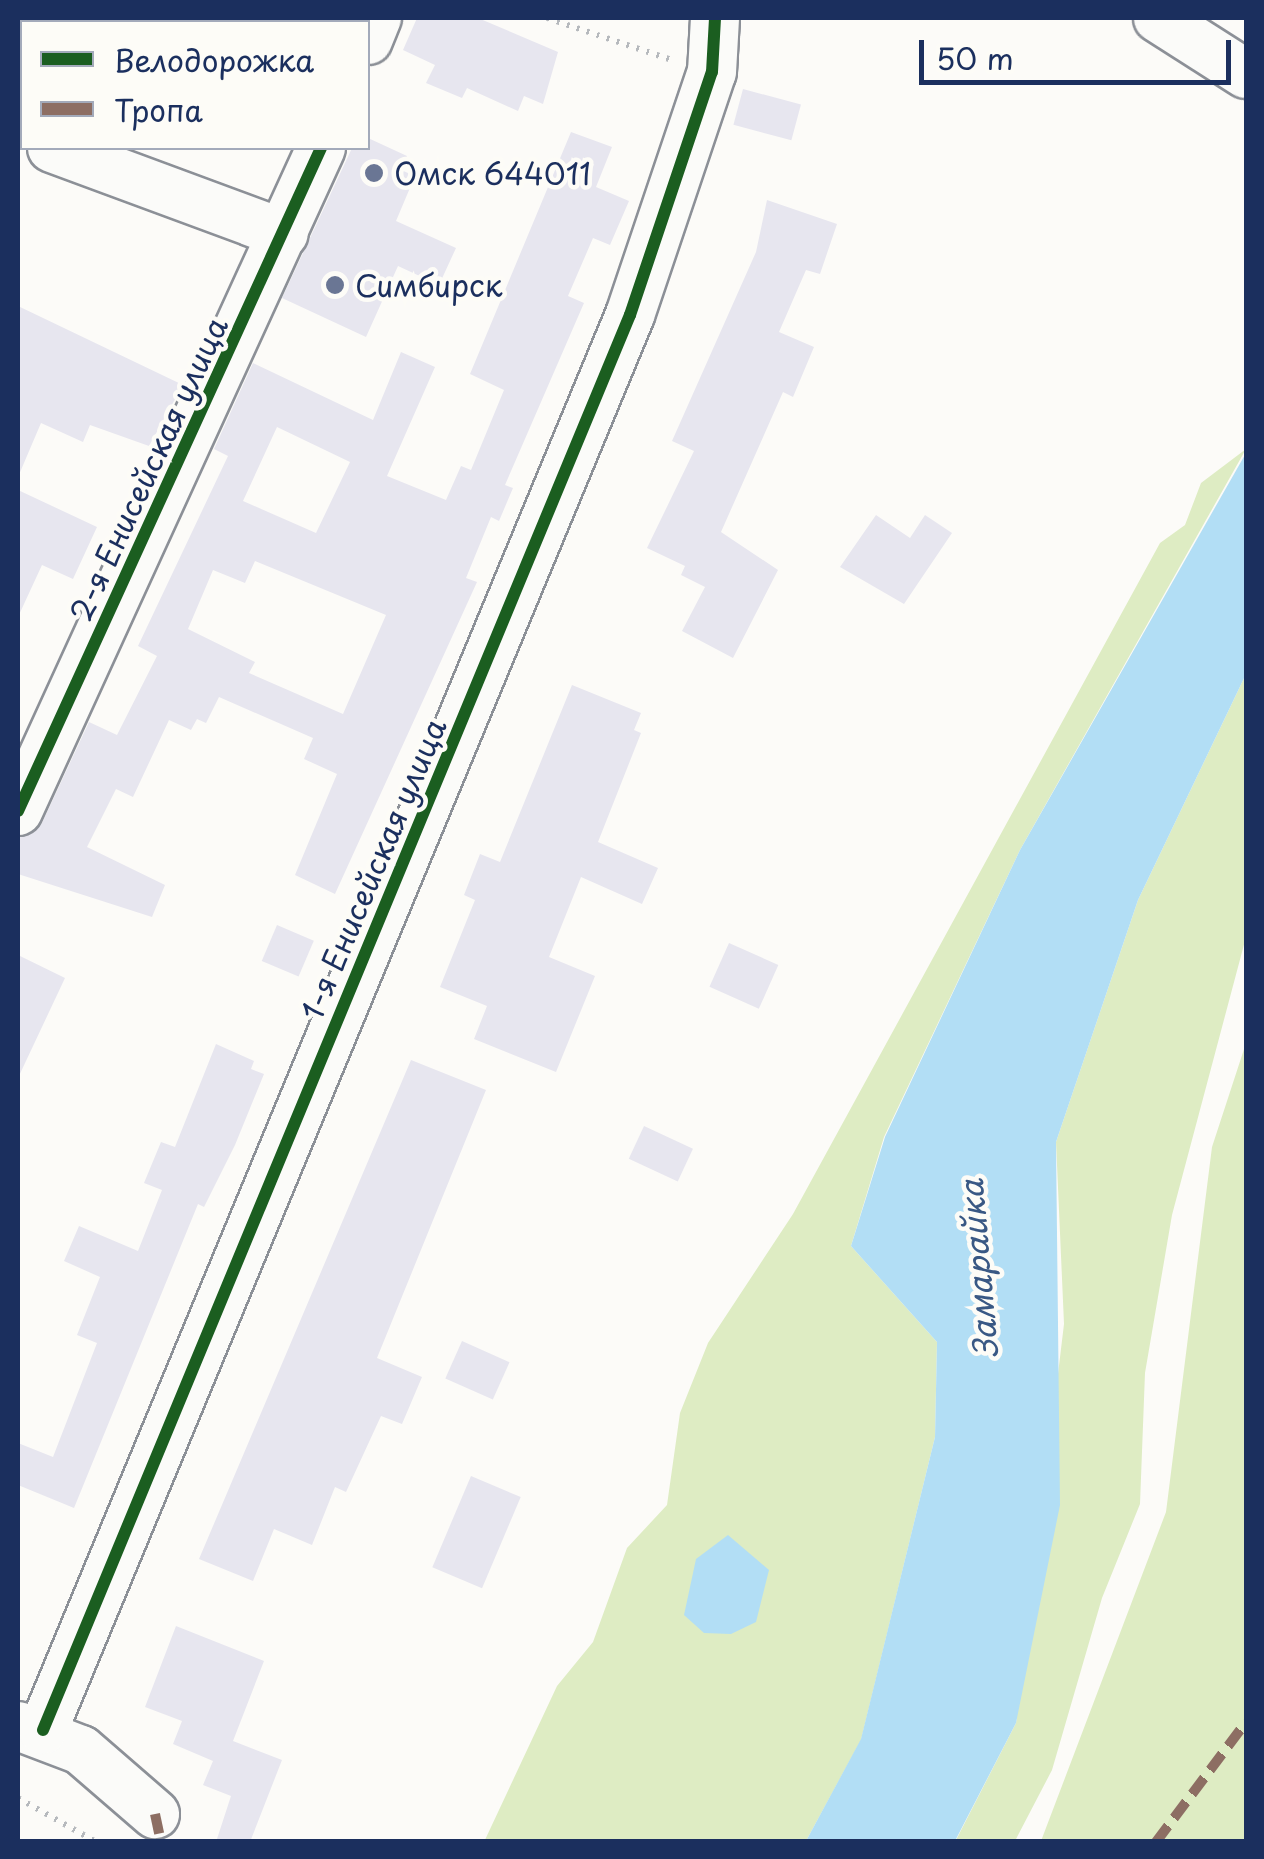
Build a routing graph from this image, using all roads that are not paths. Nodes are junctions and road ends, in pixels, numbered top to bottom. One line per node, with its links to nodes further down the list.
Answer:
1 (716, 18): 8 (street, 1-я Енисейская улица)
2 (1158, 18): 3 (street)
3 (1246, 74)
4 (57, 150): 6 (street)
5 (320, 150): 6 (street, 2-я Енисейская улица)
6 (284, 234): 7 (street, 2-я Енисейская улица)
7 (18, 810)
8 (30, 1728): 9 (street)
9 (155, 1814)

